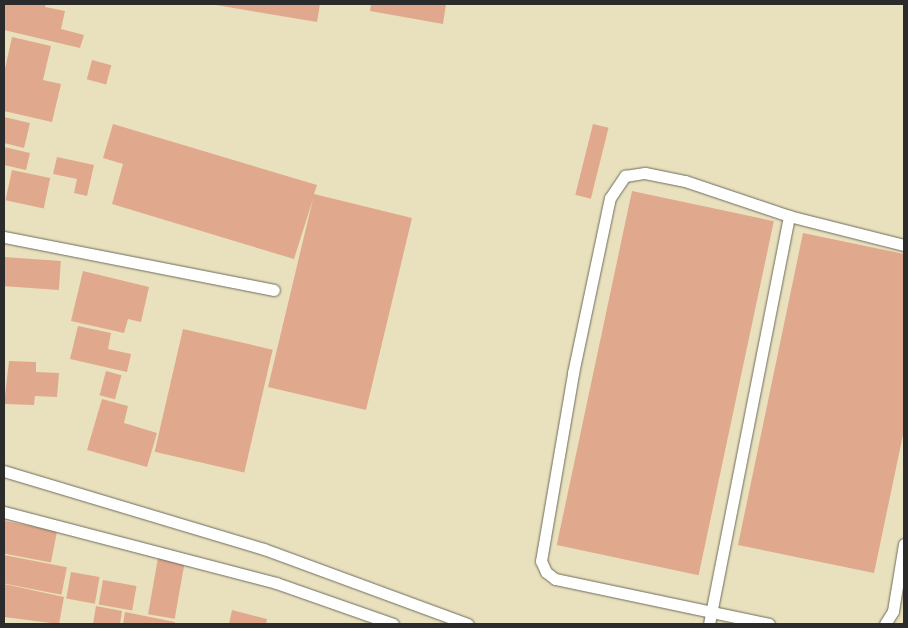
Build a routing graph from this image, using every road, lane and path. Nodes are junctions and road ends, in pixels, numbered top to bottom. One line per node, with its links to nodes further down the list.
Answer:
1 (789, 216): 3 (lane); 8 (lane); 8 (lane)
2 (4, 236): 4 (lane)
3 (904, 245)
4 (274, 290)
5 (4, 471): 10 (lane)
6 (4, 512): 9 (lane)
7 (904, 544): 13 (lane)
8 (710, 612): 11 (lane); 12 (lane)
9 (393, 624)
10 (468, 624)
11 (709, 624)
12 (769, 624)
13 (885, 624)

